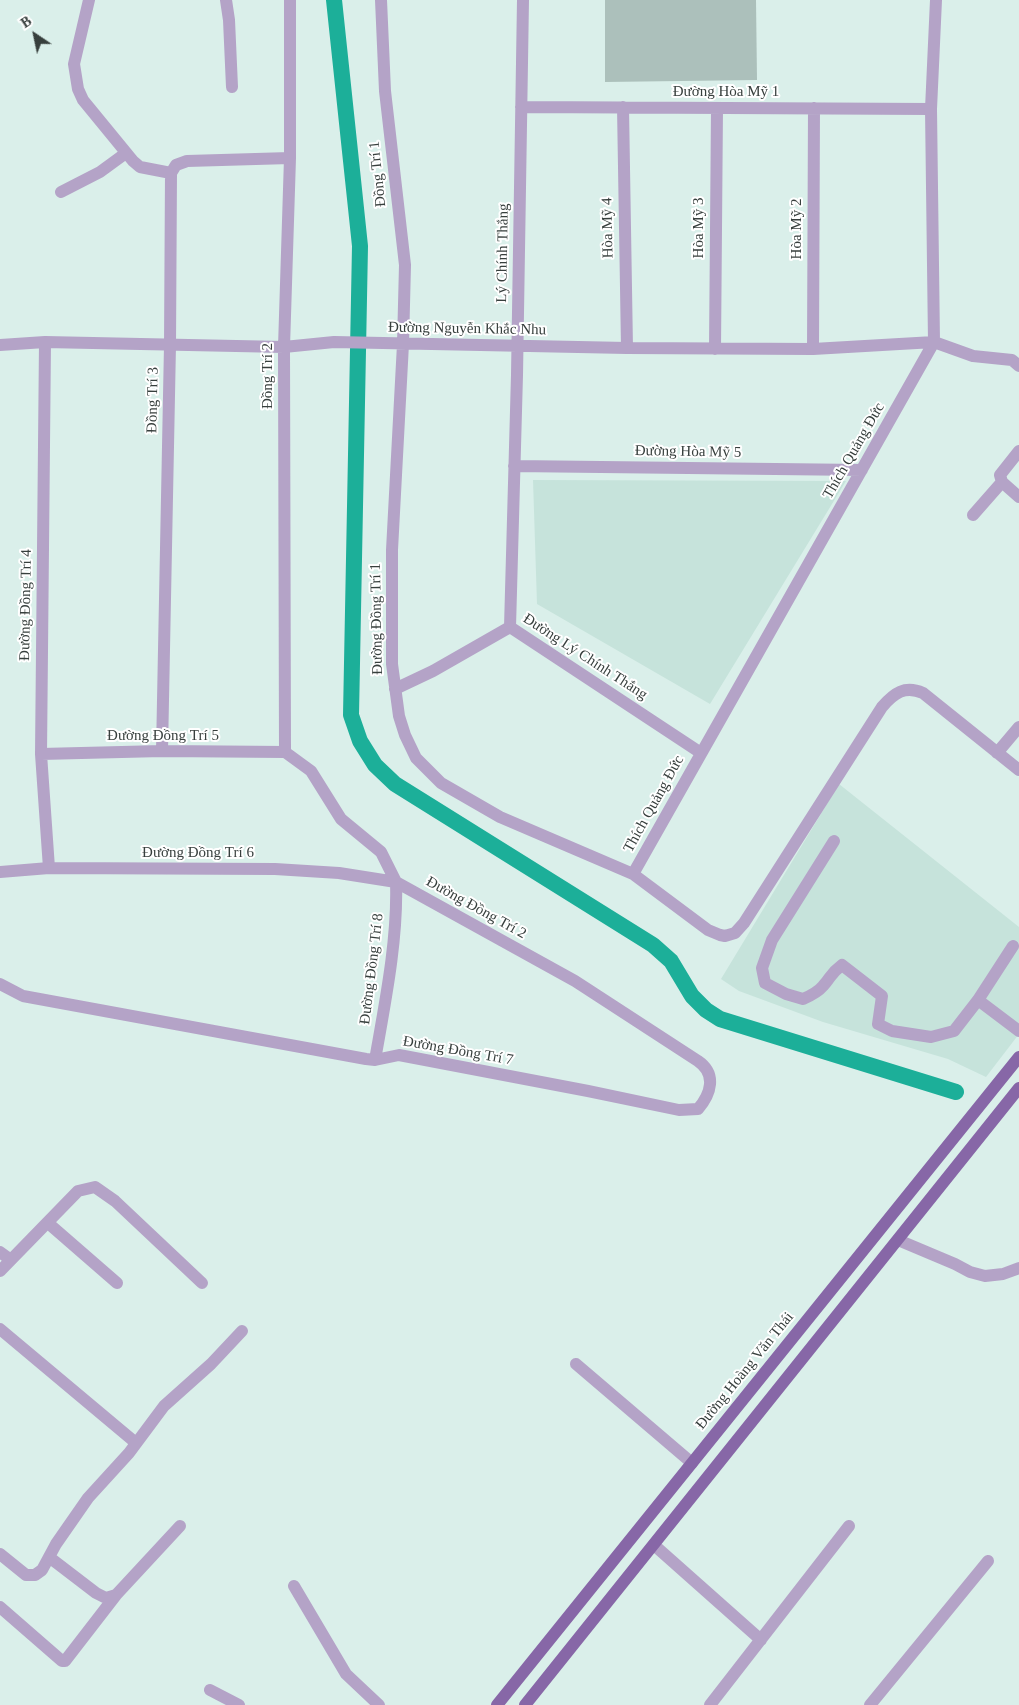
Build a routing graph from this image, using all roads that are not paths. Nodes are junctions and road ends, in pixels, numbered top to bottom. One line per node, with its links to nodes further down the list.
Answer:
1 (89, 0): 13 (street)
2 (226, 0): 7 (street)
3 (290, 0): 14 (street, Đồng Trí 2)
4 (381, 0): 19 (street, Đồng Trí 1)
5 (523, 0): 8 (street, Lý Chính Thắng)
6 (936, 0): 12 (street)
7 (232, 87)
8 (521, 107): 9 (street, Đường Hòa Mỹ 1); 22 (street, Lý Chính Thắng)
9 (623, 107): 10 (street, Đường Hòa Mỹ 1); 24 (street, Hòa Mỹ 4)
10 (716, 108): 11 (street, Đường Hòa Mỹ 1); 25 (street, Hòa Mỹ 3)
11 (814, 108): 12 (street, Đường Hòa Mỹ 1); 26 (street, Hòa Mỹ 2)
12 (931, 109): 18 (street)
13 (126, 153): 15 (street); 16 (street)
14 (290, 158): 15 (street); 23 (street, Đồng Trí 2)
15 (171, 173): 21 (street, Đồng Trí 3)
16 (61, 192)
17 (45, 342): 20 (street, Đường Nguyễn Khắc Nhu); 21 (street, Đường Nguyễn Khắc Nhu); 41 (street, Đường Đồng Trí 4)
18 (934, 342): 26 (street, Đường Nguyễn Khắc Nhu); 27 (street); 30 (street, Thích Quảng Đức)
19 (403, 344): 22 (street, Đường Nguyễn Khắc Nhu); 23 (street, Đường Nguyễn Khắc Nhu); 35 (street, Đường Đồng Trí 1)
20 (0, 345)
21 (170, 345): 23 (street, Đường Nguyễn Khắc Nhu); 37 (street, Đồng Trí 3)
22 (518, 346): 24 (street, Đường Nguyễn Khắc Nhu); 29 (street, Lý Chính Thắng)
23 (284, 347): 38 (street, Đồng Trí 2)
24 (627, 348): 25 (street, Đường Nguyễn Khắc Nhu)
25 (715, 349): 26 (street, Đường Nguyễn Khắc Nhu)
26 (813, 349)
27 (1019, 366)
28 (1019, 451): 31 (street)
29 (514, 466): 30 (street, Đường Hòa Mỹ 5); 34 (street, Lý Chính Thắng)
30 (862, 470): 39 (street, Thích Quảng Đức)
31 (1002, 482): 32 (street); 33 (street)
32 (1019, 497)
33 (973, 515)
34 (510, 627): 35 (street, Đường Lý Chính Thắng); 39 (street, Đường Lý Chính Thắng)
35 (395, 689): 46 (street, Đường Đồng Trí 1)
36 (1019, 727): 40 (street)
37 (162, 751): 38 (street, Đường Đồng Trí 5); 41 (street, Đường Đồng Trí 5)
38 (285, 752): 47 (street)
39 (701, 752): 46 (street, Thích Quảng Đức)
40 (997, 753): 42 (street); 46 (street, Đường Đồng Trí 1)
41 (40, 754): 44 (street, Đường Đồng Trí 4)
42 (1019, 770)
43 (834, 841): 50 (street)
44 (49, 868): 45 (street, Đường Đồng Trí 6); 47 (street, Đường Đồng Trí 6)
45 (0, 872)
46 (633, 874)
47 (396, 882): 52 (street, Đường Đồng Trí 2); 54 (street, Đường Đồng Trí 8)
48 (1013, 946): 50 (street)
49 (0, 984): 54 (street, Đường Đồng Trí 7)
50 (978, 1000): 51 (street)
51 (1019, 1031)
52 (688, 1054): 54 (street, Đường Đồng Trí 7)
53 (1019, 1058): 68 (main road, Đường Hoàng Văn Thái)
54 (375, 1060)
55 (1019, 1088): 57 (main road)
56 (48, 1223): 59 (street); 62 (street); 63 (street)
57 (898, 1240): 60 (street); 71 (main road)
58 (0, 1252): 59 (street)
59 (11, 1260): 61 (street)
60 (1019, 1268)
61 (0, 1271)
62 (116, 1283)
63 (202, 1283)
64 (0, 1329): 67 (street)
65 (242, 1331): 67 (street)
66 (576, 1364): 68 (street)
67 (136, 1443): 73 (street)
68 (692, 1463): 82 (main road, Đường Hoàng Văn Thái)
69 (180, 1526): 76 (street)
70 (849, 1526): 78 (street)
71 (654, 1545): 78 (street); 83 (main road)
72 (0, 1554): 73 (street)
73 (49, 1557): 76 (street)
74 (988, 1561): 85 (street)
75 (294, 1586): 81 (street)
76 (116, 1595): 77 (street)
77 (0, 1607)
78 (761, 1640): 84 (street)
79 (210, 1690): 80 (street)
80 (239, 1705)
81 (379, 1705)
82 (496, 1705)
83 (525, 1705)
84 (710, 1705)
85 (870, 1705)

